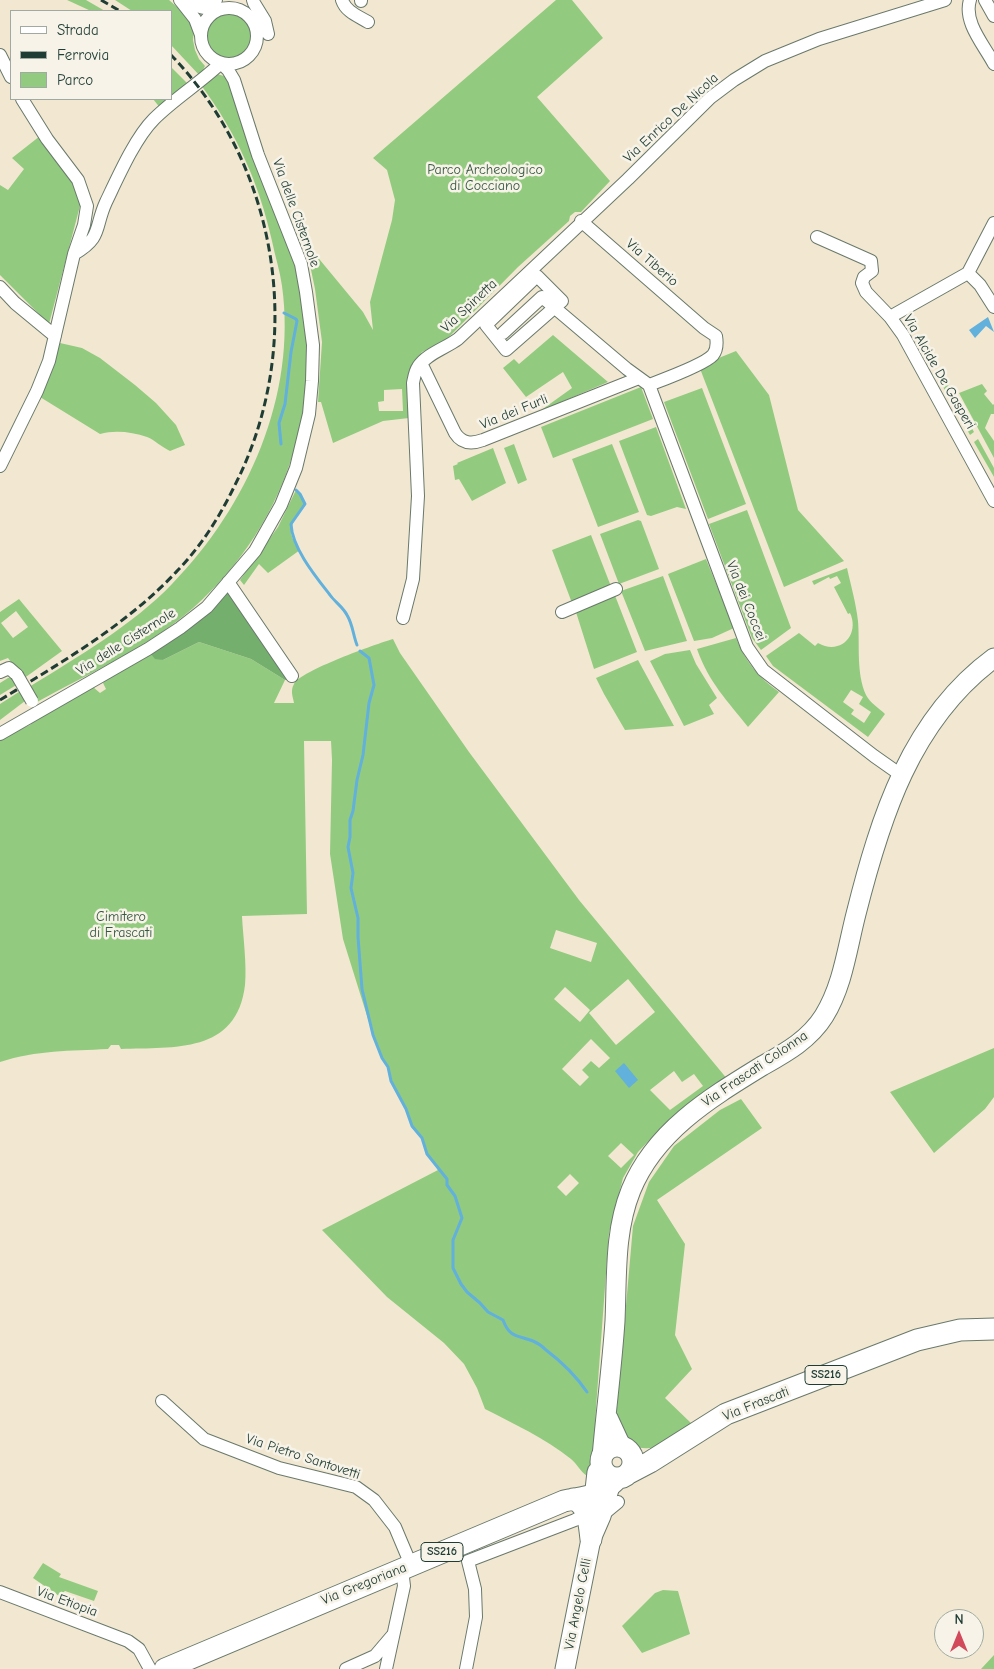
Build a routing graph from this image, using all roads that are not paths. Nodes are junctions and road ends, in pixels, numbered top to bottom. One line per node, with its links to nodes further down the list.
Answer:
1 (180, 0): 16 (street)
2 (184, 0): 11 (street)
3 (203, 0): 11 (street)
4 (233, 0): 11 (street)
5 (246, 0): 14 (street)
6 (253, 0): 15 (street)
7 (342, 0): 13 (street)
8 (945, 0): 24 (street, Via Enrico De Nicola)
9 (970, 0): 20 (street)
10 (985, 0): 12 (street)
11 (219, 5): 14 (street); 16 (street)
12 (994, 16)
13 (368, 22)
14 (254, 24): 17 (street)
15 (268, 34)
16 (201, 35): 19 (street)
17 (252, 47): 19 (street); 22 (street, Via delle Cisternole)
18 (0, 55): 21 (street)
19 (221, 63): 22 (street, Via delle Cisternole); 27 (street)
20 (994, 64)
21 (10, 75)
22 (241, 99): 41 (street, Via delle Cisternole)
23 (23, 100): 27 (street)
24 (581, 222): 28 (street, Via Enrico De Nicola); 36 (street, Via Tiberio)
25 (994, 224): 29 (street)
26 (816, 237): 33 (street)
27 (74, 254): 35 (street)
28 (530, 271): 37 (street, Via Spinetta)
29 (968, 273): 31 (street); 33 (street, Via Alcide De Gasperi)
30 (0, 287): 35 (street)
31 (994, 307)
32 (555, 308): 32 (street); 34 (street); 38 (street)
33 (890, 317): 40 (street, Via Alcide De Gasperi)
34 (504, 333)
35 (55, 336): 39 (street)
36 (713, 353): 38 (street, Via dei Furli)
37 (421, 363): 38 (street, Via dei Furli); 44 (street)
38 (637, 379): 50 (street, Via dei Coccei)
39 (0, 466)
40 (992, 498)
41 (228, 582): 47 (street); 48 (street, Via delle Cisternole)
42 (616, 589): 43 (street)
43 (562, 612)
44 (403, 618)
45 (994, 658): 50 (street, Via Frascati Colonna)
46 (0, 672): 48 (street, bridge)
47 (292, 676)
48 (35, 706): 49 (street, Via delle Cisternole)
49 (0, 734)
50 (901, 775): 53 (street, Via Frascati Colonna)
51 (994, 1329): 55 (main road, Via Frascati / SS216)
52 (162, 1401): 58 (street, Via Pietro Santovetti)
53 (607, 1414): 54 (street, Via Frascati Colonna); 56 (street, Via Frascati Colonna)
54 (625, 1448): 55 (main road, Via Frascati / SS216); 56 (main road, Via Angelo Celli)
55 (667, 1451): 56 (main road, Via Frascati / SS216)
56 (599, 1490): 57 (main road, Via Angelo Celli); 58 (main road, Via Gregoriana / SS216); 65 (street)
57 (590, 1539): 66 (street, Via Angelo Celli)
58 (407, 1567): 60 (street); 62 (main road, Via Gregoriana / SS216)
59 (0, 1592): 61 (street, Via Etiopia)
60 (393, 1634): 63 (street); 64 (street)
61 (150, 1669)
62 (165, 1669)
63 (346, 1669)
64 (386, 1669)
65 (466, 1669)
66 (565, 1669)

